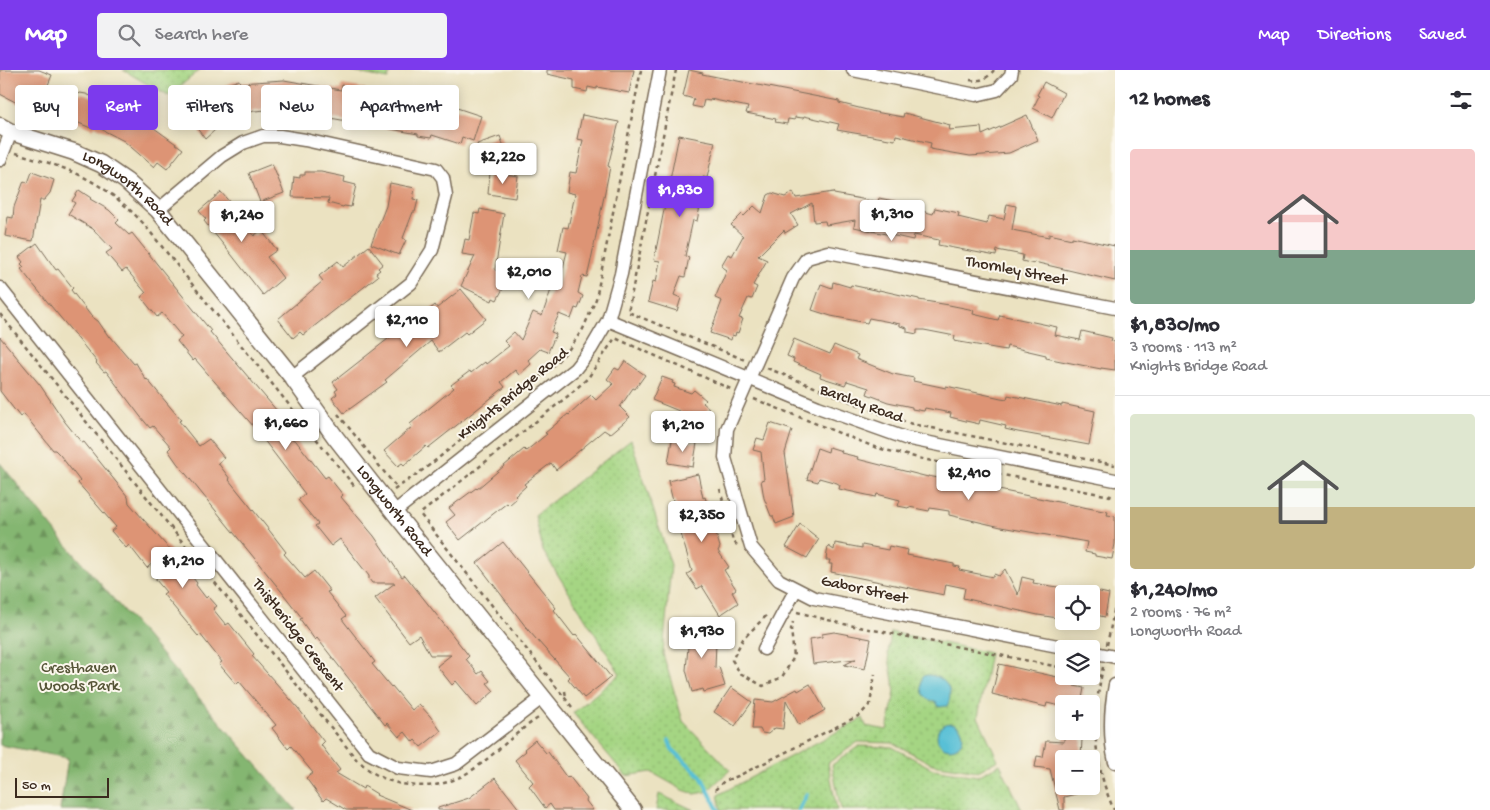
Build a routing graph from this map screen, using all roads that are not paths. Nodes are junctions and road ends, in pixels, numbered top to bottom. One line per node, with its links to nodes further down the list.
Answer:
1 (660, 70): 9 (street, Knights Bridge Road)
2 (853, 70): 3 (street)
3 (1012, 70)
4 (6, 129): 5 (street); 6 (street, Longworth Road)
5 (0, 160)
6 (158, 210): 10 (street, Longworth Road); 10 (street)
7 (0, 288): 20 (street, Thistleridge Crescent)
8 (1115, 308): 11 (street, Thornley Street)
9 (608, 320): 11 (street, Barclay Road); 13 (street, Knights Bridge Road)
10 (292, 377): 13 (street, Longworth Road)
11 (748, 378): 12 (street, Barclay Road); 14 (street, Gabor Street)
12 (1115, 480)
13 (394, 512): 20 (street, Longworth Road)
14 (796, 589): 15 (street, Gabor Street); 16 (street)
15 (1055, 645)
16 (764, 649)
17 (1100, 654): 18 (street)
18 (1115, 657)
19 (1115, 685): 21 (street)
20 (542, 697): 22 (street, Longworth Road)
21 (1115, 762)
22 (633, 810)

